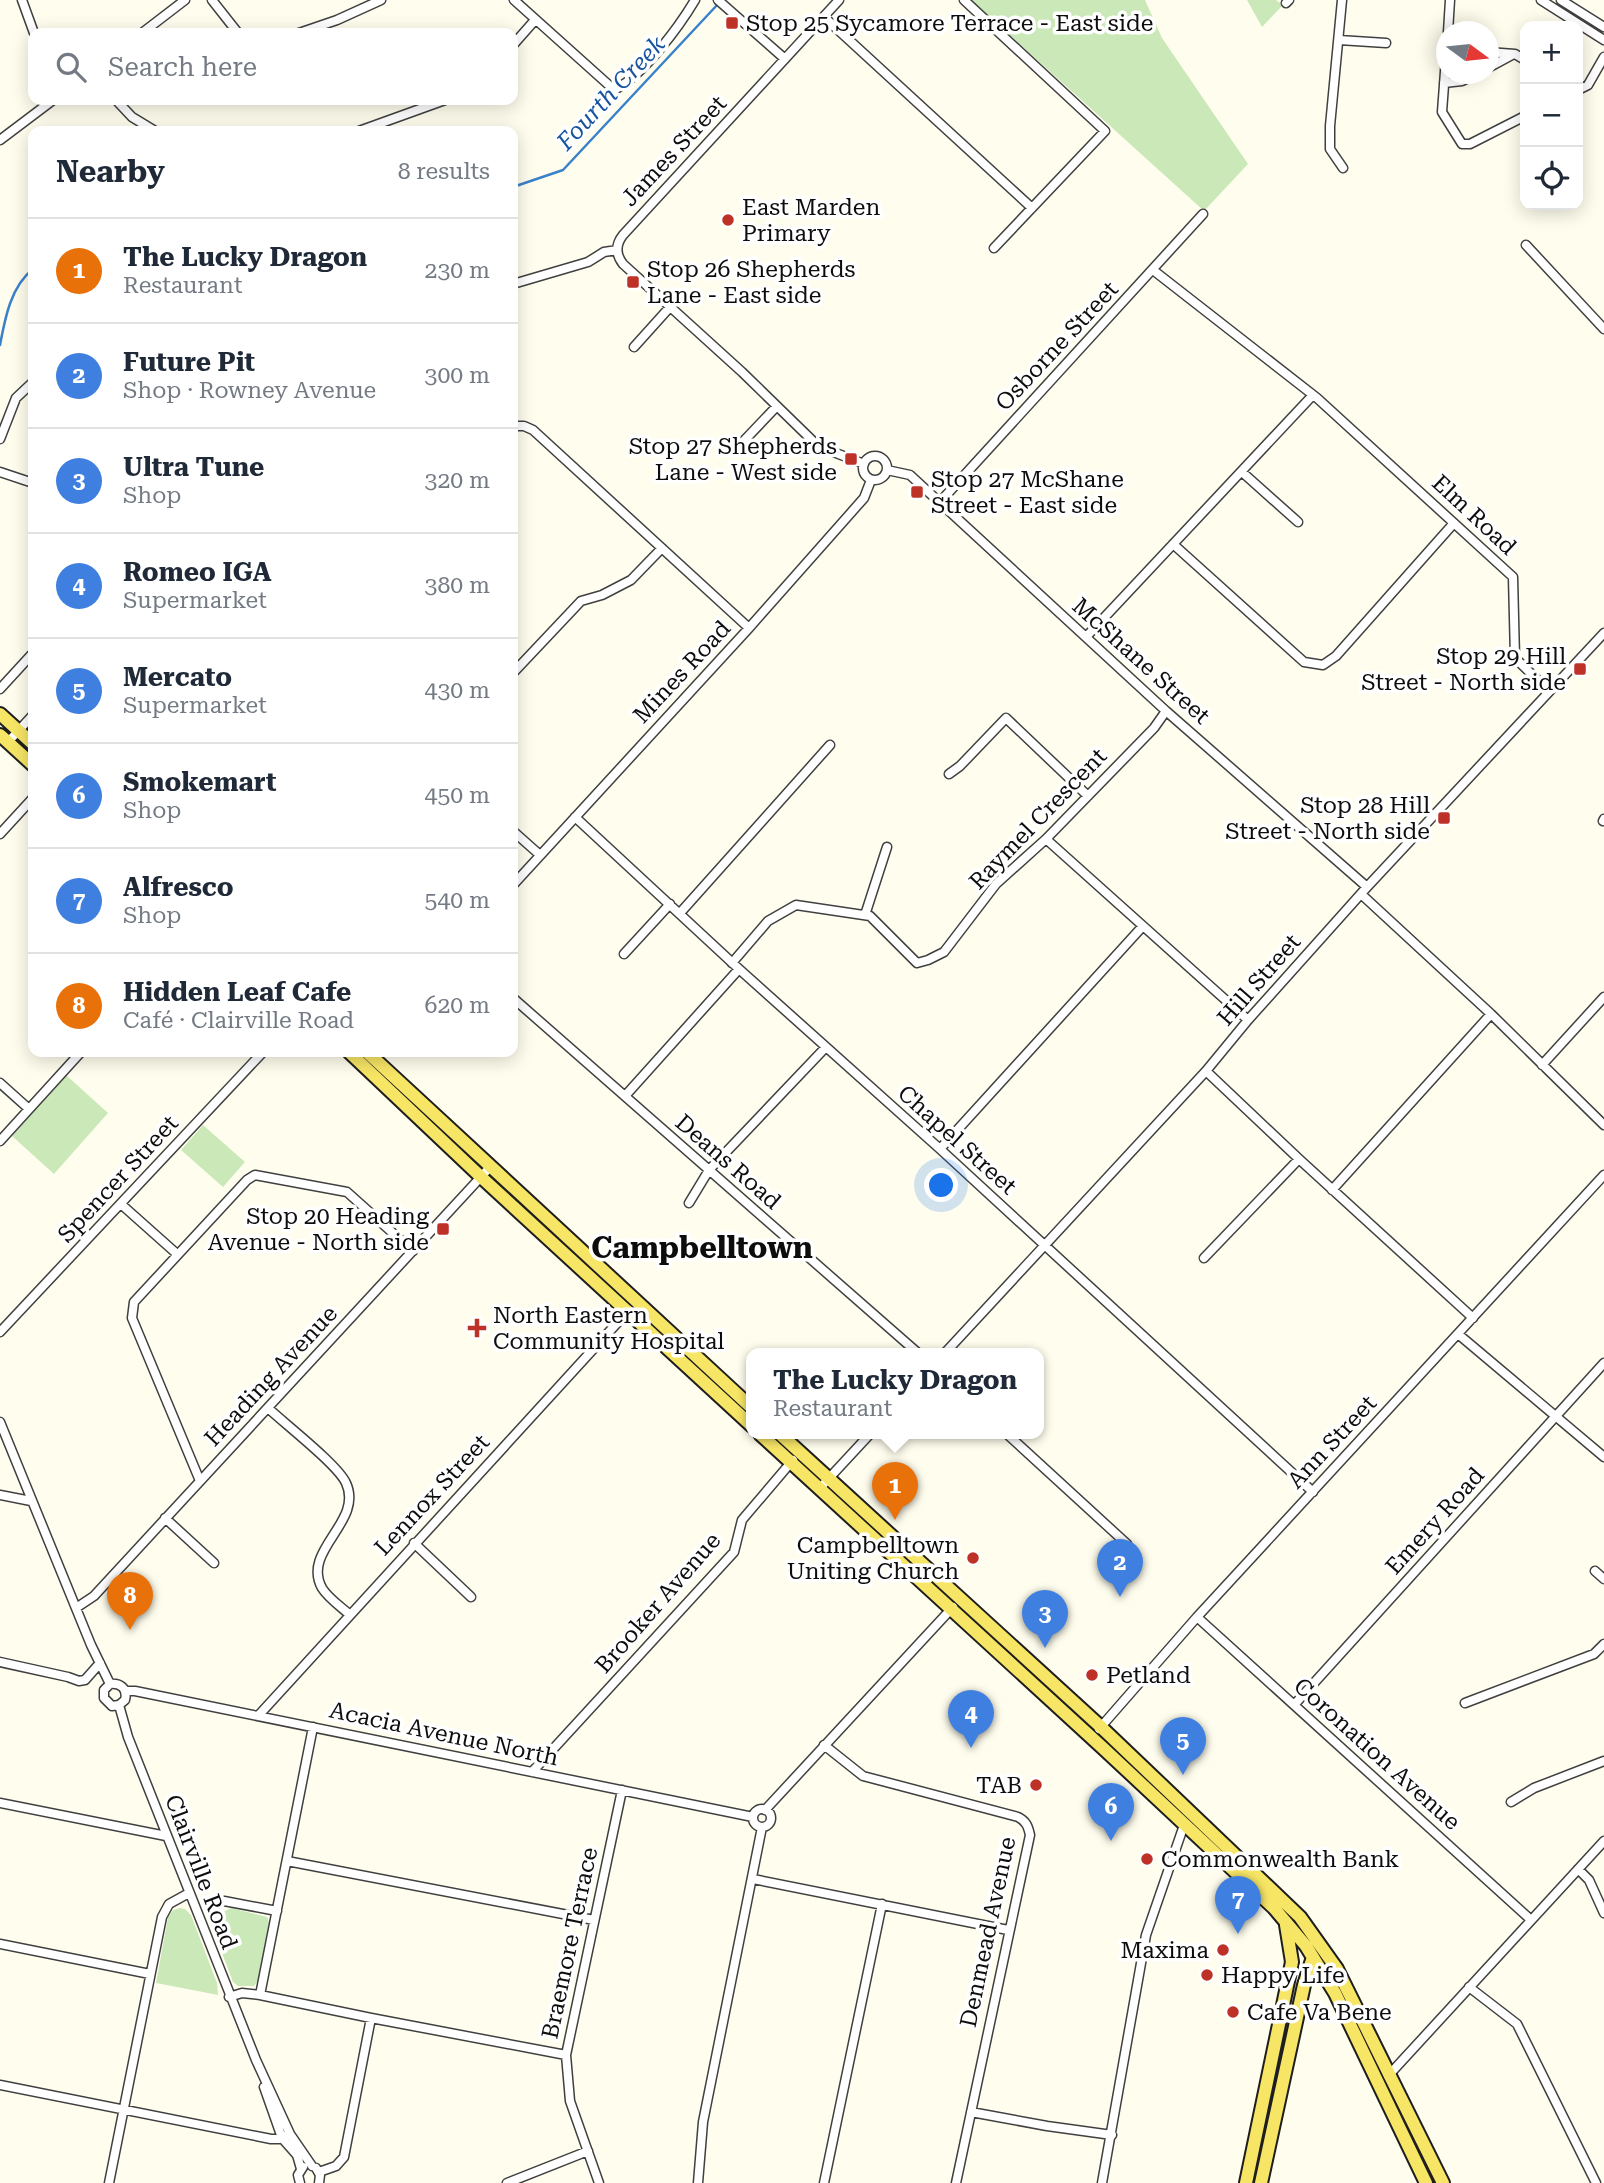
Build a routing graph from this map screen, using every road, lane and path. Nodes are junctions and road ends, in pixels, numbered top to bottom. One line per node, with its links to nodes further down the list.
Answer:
1 (22, 0): 18 (street)
2 (185, 0): 19 (street)
3 (212, 0): 20 (street)
4 (382, 0): 21 (street)
5 (514, 0): 15 (street)
6 (695, 0): 15 (street)
7 (839, 0): 14 (street, James Street)
8 (964, 0): 42 (street)
9 (1342, 0): 23 (street)
10 (1450, 0): 16 (street)
11 (1541, 0): 24 (street)
12 (1560, 0): 17 (street)
13 (720, 2): 30 (street)
14 (824, 17): 30 (street, James Street); 42 (street)
15 (536, 20): 22 (street)
16 (1449, 21)
17 (1604, 27)
18 (32, 28)
19 (149, 28)
20 (234, 28)
21 (314, 28)
22 (518, 40)
23 (1339, 40): 25 (street); 41 (street)
24 (1604, 40)
25 (1386, 43)
26 (1499, 53): 27 (street)
27 (1515, 54): 28 (street); 31 (street)
28 (1520, 57)
29 (1604, 57): 33 (street)
30 (785, 60): 46 (street, James Street)
31 (1499, 63)
32 (1444, 84): 37 (street)
33 (1583, 88)
34 (46, 105): 40 (street)
35 (121, 105): 38 (street)
36 (431, 105): 39 (street)
37 (1520, 119)
38 (147, 126)
39 (373, 126)
40 (0, 140)
41 (1343, 168)
42 (1032, 208): 45 (street)
43 (1203, 214): 47 (street, Osborne Street)
44 (1526, 245): 50 (street)
45 (994, 248)
46 (617, 250): 48 (street); 49 (street)
47 (1153, 270): 53 (street, Elm Road); 64 (street, Osborne Street)
48 (518, 283)
49 (670, 307): 51 (street); 54 (street)
50 (1604, 329)
51 (634, 348)
52 (28, 387): 56 (street)
53 (1312, 396): 61 (street); 66 (street, Elm Road)
54 (777, 406): 57 (street); 58 (street)
55 (518, 426): 68 (street)
56 (0, 439)
57 (737, 448)
58 (864, 464): 59 (street); 62 (street)
59 (887, 470): 62 (street); 64 (street, McShane Street)
60 (0, 472): 63 (street)
61 (1242, 472): 65 (street); 67 (street)
62 (871, 480): 69 (street, Mines Road)
63 (28, 481)
64 (939, 503): 71 (street, McShane Street)
65 (1298, 522)
66 (1454, 523): 67 (street); 75 (street, Elm Road)
67 (1173, 544): 71 (street)
68 (662, 548): 69 (street); 73 (street)
69 (749, 628): 87 (street, Mines Road)
70 (1604, 633): 75 (street, Hill Street)
71 (1086, 637): 76 (street, McShane Street)
72 (28, 658): 74 (street)
73 (518, 668)
74 (0, 689)
75 (1549, 691): 94 (street, Hill Street)
76 (1166, 711): 85 (street, Raymel Crescent); 94 (street, McShane Street)
77 (0, 713): 79 (main road)
78 (28, 721): 79 (street)
79 (19, 730): 80 (street); 81 (main road)
80 (4, 738): 83 (main road)
81 (28, 739)
82 (830, 745): 96 (street)
83 (28, 760)
84 (948, 774): 85 (street)
85 (1088, 796): 90 (street, Raymel Crescent)
86 (28, 803): 88 (street)
87 (575, 817): 92 (street, Mines Road); 95 (street, Chapel Street)
88 (0, 834)
89 (518, 835): 92 (street)
90 (1046, 839): 97 (street, Raymel Crescent); 98 (street)
91 (887, 847): 97 (street)
92 (540, 855): 93 (street, Mines Road)
93 (518, 879)
94 (1364, 890): 103 (street, McShane Street); 104 (street, Hill Street)
95 (670, 904): 96 (street, Chapel Street); 99 (street)
96 (680, 913): 100 (street, Chapel Street)
97 (865, 915): 100 (street)
98 (1142, 927): 104 (street); 117 (street)
99 (624, 954)
100 (735, 966): 105 (street, Chapel Street); 113 (street)
101 (1604, 997): 110 (street)
102 (518, 1002): 113 (street, Deans Road)
103 (1491, 1014): 110 (street, McShane Street); 123 (street)
104 (1248, 1020): 111 (street, Hill Street)
105 (826, 1047): 117 (street, Chapel Street); 120 (street)
106 (76, 1057): 114 (street)
107 (258, 1057): 125 (street, Spencer Street)
108 (362, 1057): 122 (main road)
109 (363, 1057): 119 (main road)
110 (1542, 1065): 115 (street, McShane Street)
111 (1206, 1071): 118 (street); 126 (street, Hill Street)
112 (0, 1083): 114 (street)
113 (625, 1096): 120 (street, Deans Road)
114 (29, 1109): 116 (street)
115 (1604, 1125)
116 (0, 1141)
117 (940, 1149): 126 (street, Chapel Street)
118 (1298, 1159): 123 (street); 129 (street)
119 (491, 1166): 122 (street, Heading Avenue); 130 (main road)
120 (709, 1170): 124 (street); 135 (street, Deans Road)
121 (1604, 1175): 132 (street, Ann Street)
122 (481, 1177): 127 (street, Heading Avenue); 131 (main road)
123 (1332, 1189): 132 (street)
124 (689, 1203)
125 (122, 1205): 128 (street); 133 (street, Spencer Street)
126 (1044, 1245): 136 (street, Hill Street); 153 (street, Chapel Street)
127 (413, 1251): 128 (street); 139 (street, Heading Avenue)
128 (177, 1254): 151 (street)
129 (1204, 1258)
130 (637, 1301): 131 (street, Lennox Street); 138 (main road)
131 (627, 1312): 141 (main road); 157 (street, Lennox Street)
132 (1473, 1318): 134 (street, Ann Street)
133 (0, 1332)
134 (1458, 1334): 140 (street); 153 (street, Ann Street)
135 (912, 1348)
136 (950, 1348)
137 (1604, 1363): 140 (street, Emery Road)
138 (746, 1403)
139 (268, 1408): 151 (street, Heading Avenue); 166 (street)
140 (1555, 1415): 148 (street); 175 (street, Emery Road)
141 (746, 1421)
142 (0, 1422): 155 (street)
143 (765, 1439): 149 (main road)
144 (785, 1439): 147 (main road)
145 (865, 1439): 150 (street)
146 (1012, 1439): 158 (street)
147 (799, 1452): 149 (street, Brooker Avenue); 150 (main road)
148 (1604, 1457)
149 (790, 1463): 152 (main road); 182 (street, Brooker Avenue)
150 (828, 1479): 152 (street); 163 (main road)
151 (200, 1480): 156 (street, Heading Avenue)
152 (819, 1489): 165 (main road)
153 (1313, 1492): 167 (street, Ann Street)
154 (0, 1495): 155 (street)
155 (31, 1501): 164 (street)
156 (165, 1518): 159 (street); 164 (street, Heading Avenue)
157 (414, 1543): 162 (street); 166 (street, Lennox Street)
158 (1128, 1544)
159 (214, 1563)
160 (1595, 1571): 161 (street)
161 (1604, 1579)
162 (471, 1597)
163 (960, 1598): 165 (street); 178 (main road)
164 (76, 1608): 170 (street)
165 (951, 1609): 179 (main road); 180 (street)
166 (349, 1614): 176 (street, Lennox Street)
167 (1197, 1618): 175 (street, Coronation Avenue); 178 (street, Ann Street)
168 (1604, 1644): 173 (street)
169 (0, 1662): 170 (street)
170 (100, 1663): 171 (street)
171 (110, 1684): 172 (street); 174 (street)
172 (126, 1691): 174 (street); 176 (street, Acacia Avenue North)
173 (1465, 1703)
174 (120, 1705): 190 (street, Clairville Road)
175 (1294, 1705): 200 (street, Coronation Avenue)
176 (258, 1716): 177 (street, Acacia Avenue North)
177 (313, 1727): 182 (street, Acacia Avenue North); 192 (street)
178 (1101, 1727): 179 (street, Ann Street); 205 (main road)
179 (1091, 1737): 188 (main road)
180 (824, 1745): 186 (street); 203 (street, Denmead Avenue)
181 (1604, 1761): 184 (street)
182 (532, 1772): 183 (street, Acacia Avenue North)
183 (622, 1790): 187 (street, Acacia Avenue North); 201 (street, Braemore Terrace)
184 (1511, 1802)
185 (0, 1803): 190 (street)
186 (765, 1811): 187 (street); 189 (street)
187 (754, 1817): 189 (street)
188 (1184, 1825): 202 (main road); 217 (street)
189 (762, 1827): 194 (street)
190 (166, 1836): 195 (street, Clairville Road)
191 (1604, 1841): 193 (street)
192 (287, 1861): 198 (street); 201 (street)
193 (1578, 1869): 199 (street); 200 (street)
194 (753, 1879): 197 (street); 227 (street)
195 (189, 1893): 206 (street); 210 (street, Clairville Road)
196 (218, 1903): 198 (street)
197 (882, 1904): 203 (street); 228 (street)
198 (277, 1911): 209 (street)
199 (1604, 1913)
200 (1530, 1919): 207 (street)
201 (594, 1920): 212 (street, Braemore Terrace)
202 (1285, 1921): 205 (main road); 208 (main road)
203 (1008, 1930): 216 (street, Denmead Avenue)
204 (0, 1944): 206 (street)
205 (1318, 1953): 208 (main road); 213 (main road); 232 (main road)
206 (150, 1974): 215 (street)
207 (1469, 1987): 213 (street); 235 (street)
208 (1287, 1990): 231 (main road)
209 (260, 1995): 210 (street); 211 (street)
210 (229, 1997): 218 (street, Clairville Road)
211 (371, 2018): 212 (street); 221 (street)
212 (566, 2054): 219 (street, Braemore Terrace)
213 (1384, 2079): 233 (main road); 234 (main road)
214 (0, 2085): 215 (street)
215 (124, 2109): 218 (street); 222 (street)
216 (971, 2112): 217 (street); 229 (street, Denmead Avenue)
217 (1112, 2135): 230 (street)
218 (286, 2136): 220 (street, Clairville Road); 221 (street, Clairville Road)
219 (588, 2151): 225 (street); 226 (street, Braemore Terrace)
220 (301, 2169): 221 (street); 223 (street)
221 (316, 2169): 224 (street)
222 (109, 2183)
223 (300, 2183)
224 (319, 2183)
225 (507, 2183)
226 (599, 2183)
227 (698, 2183)
228 (824, 2183)
229 (956, 2183)
230 (1102, 2183)
231 (1246, 2183)
232 (1261, 2183)
233 (1426, 2183)
234 (1443, 2183)
235 (1595, 2183)

